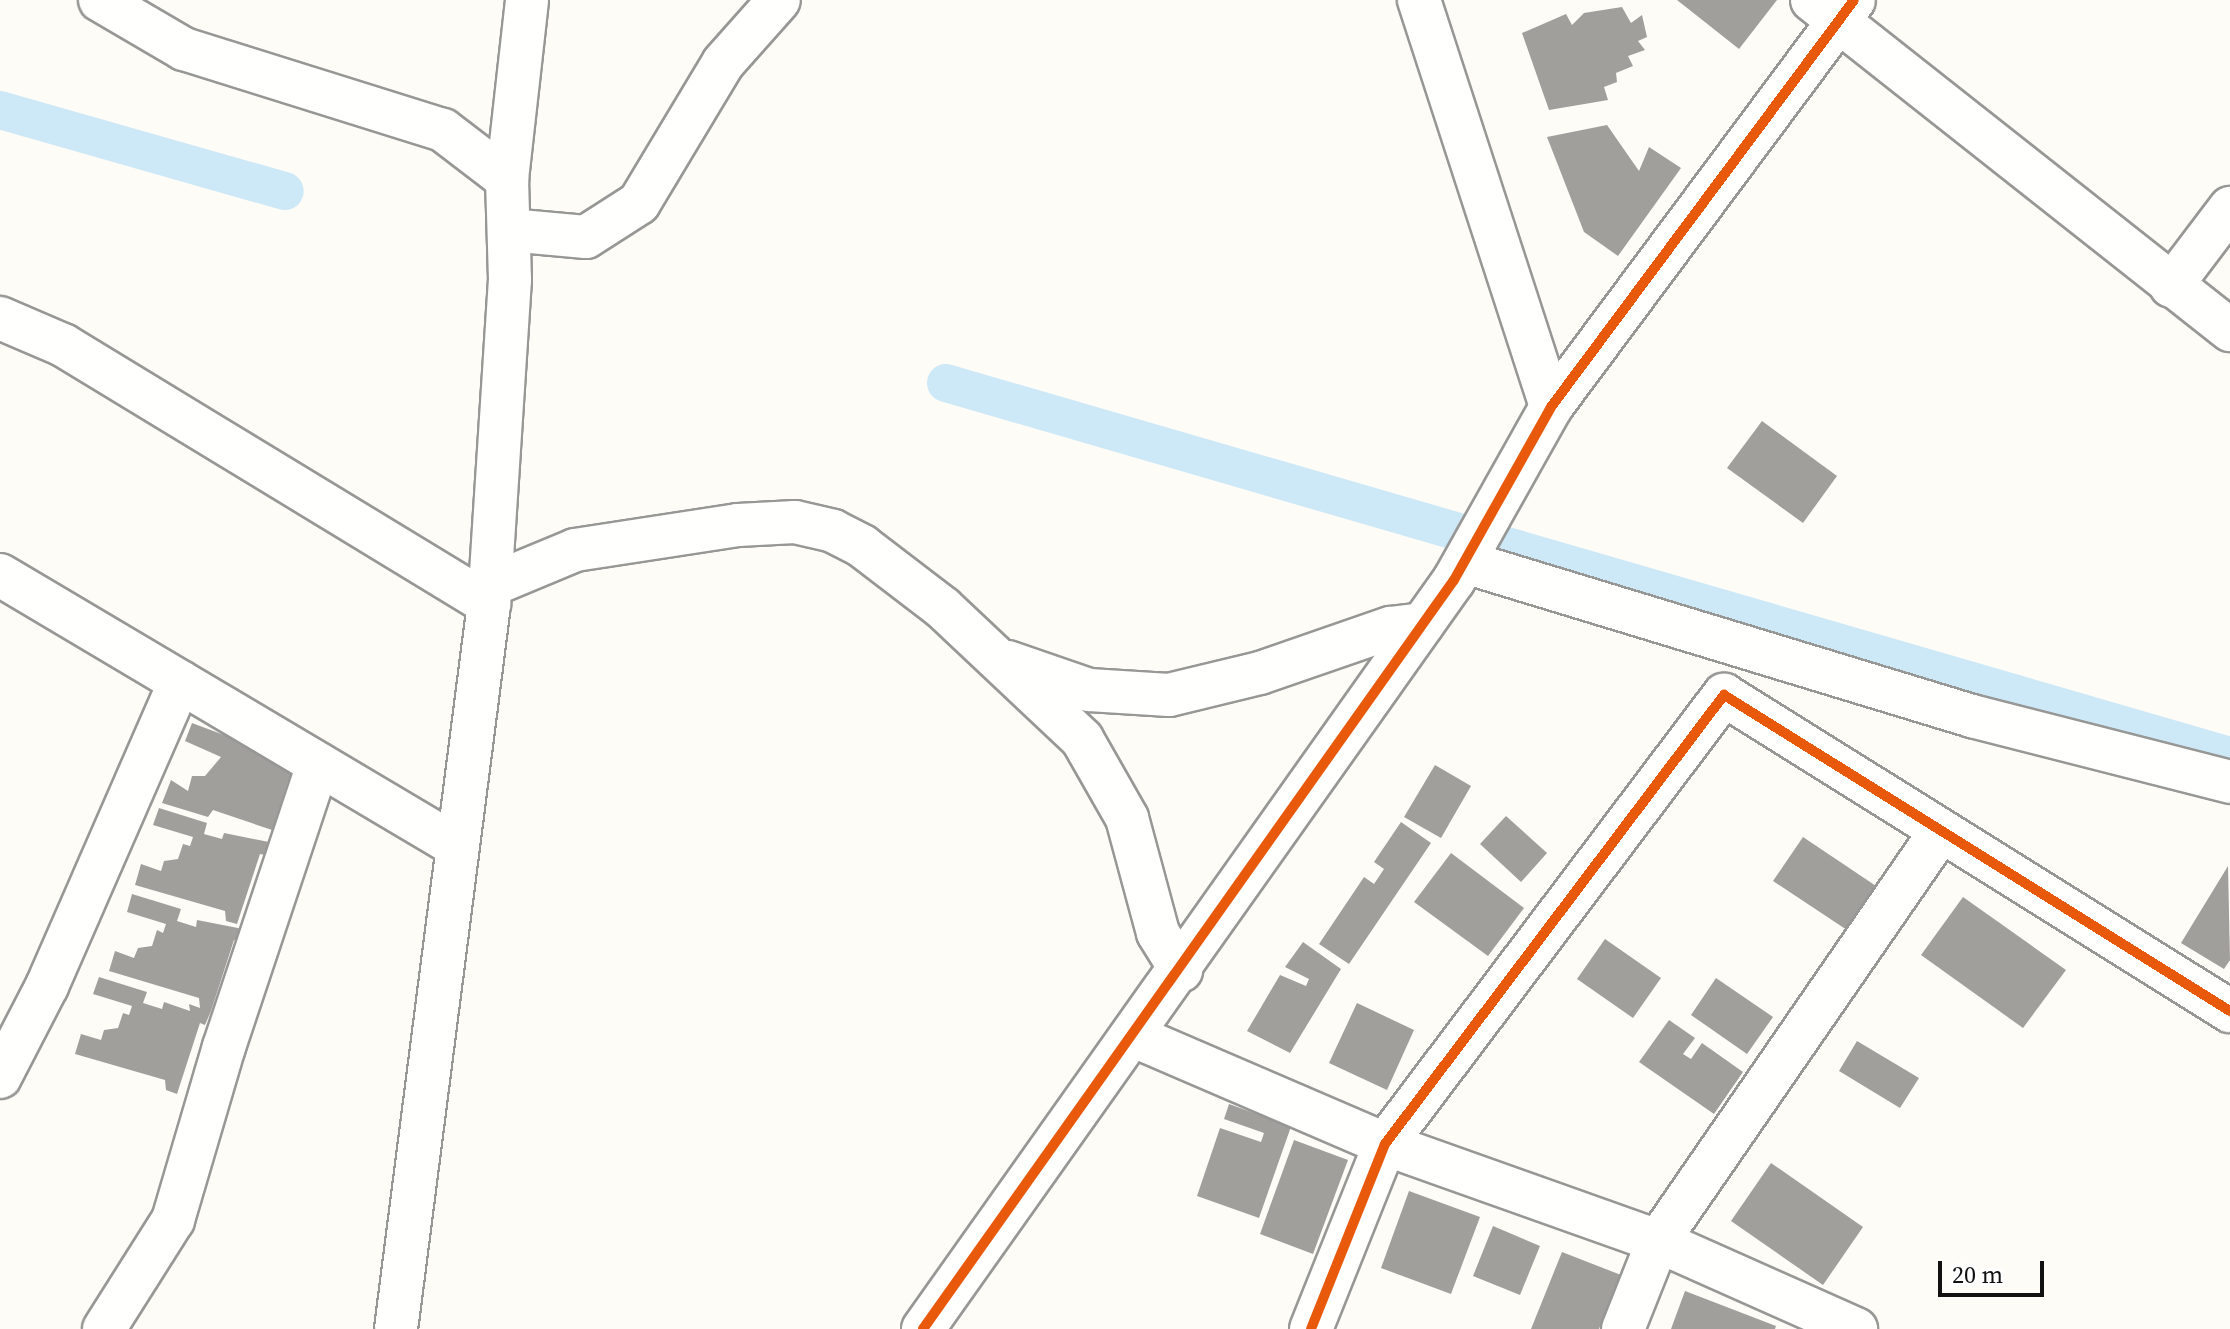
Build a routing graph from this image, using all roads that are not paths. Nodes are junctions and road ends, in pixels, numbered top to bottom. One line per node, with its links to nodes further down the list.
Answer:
1 (100, 0): 6 (street)
2 (527, 0): 6 (street)
3 (779, 0): 8 (street)
4 (1419, 0): 12 (street)
5 (1834, 7): 9 (street); 12 (street)
6 (507, 179): 8 (street)
7 (2230, 208): 9 (street)
8 (509, 230): 15 (street)
9 (2171, 286): 11 (street)
10 (0, 318): 15 (street)
11 (2230, 330)
12 (1551, 407): 13 (street)
13 (1465, 562): 16 (street); 17 (street)
14 (0, 575): 19 (street)
15 (490, 595): 18 (street); 24 (street)
16 (1423, 624): 18 (street); 25 (street)
17 (1732, 644): 20 (street); 22 (street)
18 (995, 657): 25 (street)
19 (180, 682): 21 (street); 28 (street)
20 (1724, 695): 23 (street); 29 (street)
21 (318, 764): 24 (street); 31 (street)
22 (2230, 782)
23 (1940, 832): 26 (street); 30 (street)
24 (455, 845): 32 (street)
25 (1181, 970): 27 (street)
26 (2230, 1011)
27 (1134, 1036): 29 (street); 33 (street)
28 (0, 1077)
29 (1385, 1144): 30 (street); 34 (street)
30 (1658, 1241): 35 (street); 36 (street)
31 (104, 1329)
32 (396, 1329)
33 (923, 1329)
34 (1311, 1329)
35 (1623, 1329)
36 (1856, 1329)

